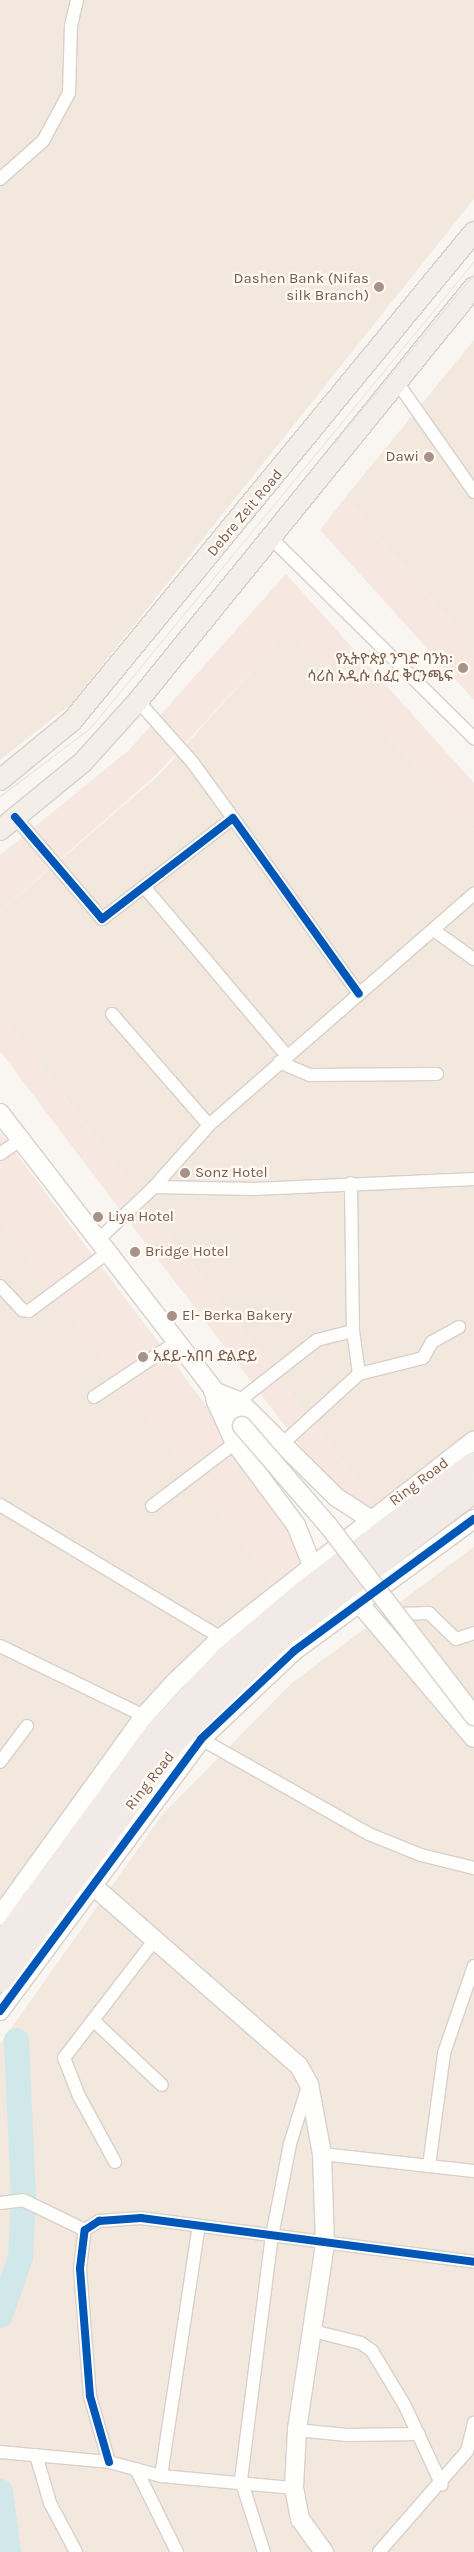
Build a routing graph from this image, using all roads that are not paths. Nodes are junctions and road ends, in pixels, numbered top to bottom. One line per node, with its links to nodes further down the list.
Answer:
1 (77, 0): 2 (street)
2 (0, 179)
3 (474, 232): 10 (main road, Debre Zeit Road)
4 (474, 287): 5 (main road)
5 (397, 382): 6 (street); 7 (main road)
6 (474, 492)
7 (272, 539): 8 (main road); 9 (street)
8 (138, 700): 11 (street); 12 (main road)
9 (474, 738)
10 (0, 780)
11 (233, 818): 13 (street); 17 (street)
12 (7, 823): 13 (street)
13 (146, 889): 19 (street)
14 (474, 894): 15 (street)
15 (435, 931): 16 (street); 17 (street)
16 (474, 959)
17 (359, 994): 19 (street)
18 (112, 1014): 22 (street)
19 (283, 1059): 20 (street); 22 (street)
20 (437, 1074)
21 (0, 1113): 23 (main road)
22 (209, 1125): 27 (street)
23 (20, 1140): 24 (street); 28 (main road)
24 (0, 1154)
25 (474, 1180): 26 (street)
26 (352, 1183): 27 (street); 31 (street)
27 (154, 1187): 28 (street)
28 (103, 1246): 29 (street); 32 (main road)
29 (0, 1286)
30 (459, 1327): 33 (street)
31 (353, 1331): 33 (street); 36 (street)
32 (175, 1343): 34 (main road); 35 (street)
33 (359, 1374): 39 (street)
34 (212, 1391): 36 (main road); 38 (main road); 48 (main road, bridge)
35 (94, 1397)
36 (239, 1401): 39 (main road)
37 (474, 1440): 44 (main road, Ring Road)
38 (235, 1443): 43 (street); 46 (main road)
39 (282, 1444): 44 (main road)
40 (474, 1464): 62 (highway, Ring Road)
41 (474, 1490): 64 (highway, Ring Road)
42 (0, 1505): 50 (street)
43 (152, 1506)
44 (370, 1519): 46 (main road, Ring Road)
45 (473, 1523): 47 (main road, Ring Road)
46 (312, 1564): 50 (main road, Ring Road)
47 (359, 1603): 55 (main road); 56 (main road, Ring Road)
48 (398, 1614): 49 (street); 53 (main road, bridge)
49 (474, 1633)
50 (221, 1638): 52 (main road, Ring Road)
51 (0, 1646): 52 (street)
52 (144, 1716): 60 (main road, Ring Road)
53 (474, 1716)
54 (27, 1726): 57 (street)
55 (474, 1738)
56 (201, 1739): 58 (street); 59 (main road, Ring Road)
57 (0, 1762)
58 (474, 1868)
59 (91, 1884): 61 (main road); 65 (main road, Ring Road)
60 (3, 1905)
61 (153, 1942): 66 (street); 67 (main road)
62 (0, 1947)
63 (474, 1966): 71 (street)
64 (0, 1980)
65 (0, 2011)
66 (94, 2020): 68 (street); 70 (street)
67 (309, 2084): 69 (main road); 76 (street)
68 (162, 2085)
69 (322, 2154): 71 (street); 77 (main road)
70 (115, 2162)
71 (429, 2166): 72 (street)
72 (474, 2172)
73 (0, 2203): 75 (street)
74 (199, 2226): 75 (street); 76 (street); 87 (street)
75 (85, 2230): 85 (street)
76 (272, 2236): 77 (street); 88 (street)
77 (325, 2244): 78 (street); 79 (main road)
78 (474, 2262)
79 (313, 2331): 81 (main road); 82 (street)
80 (474, 2423): 89 (street)
81 (297, 2430): 82 (street); 90 (main road)
82 (419, 2434): 89 (street)
83 (1, 2452): 84 (street)
84 (36, 2455): 85 (street); 91 (street)
85 (109, 2462): 86 (street)
86 (136, 2469): 87 (street); 92 (street)
87 (161, 2476): 88 (street)
88 (241, 2480): 90 (street); 93 (street)
89 (442, 2485): 95 (street)
90 (294, 2488): 94 (main road)
91 (76, 2552)
92 (177, 2552)
93 (264, 2552)
94 (324, 2552)
95 (379, 2552)

